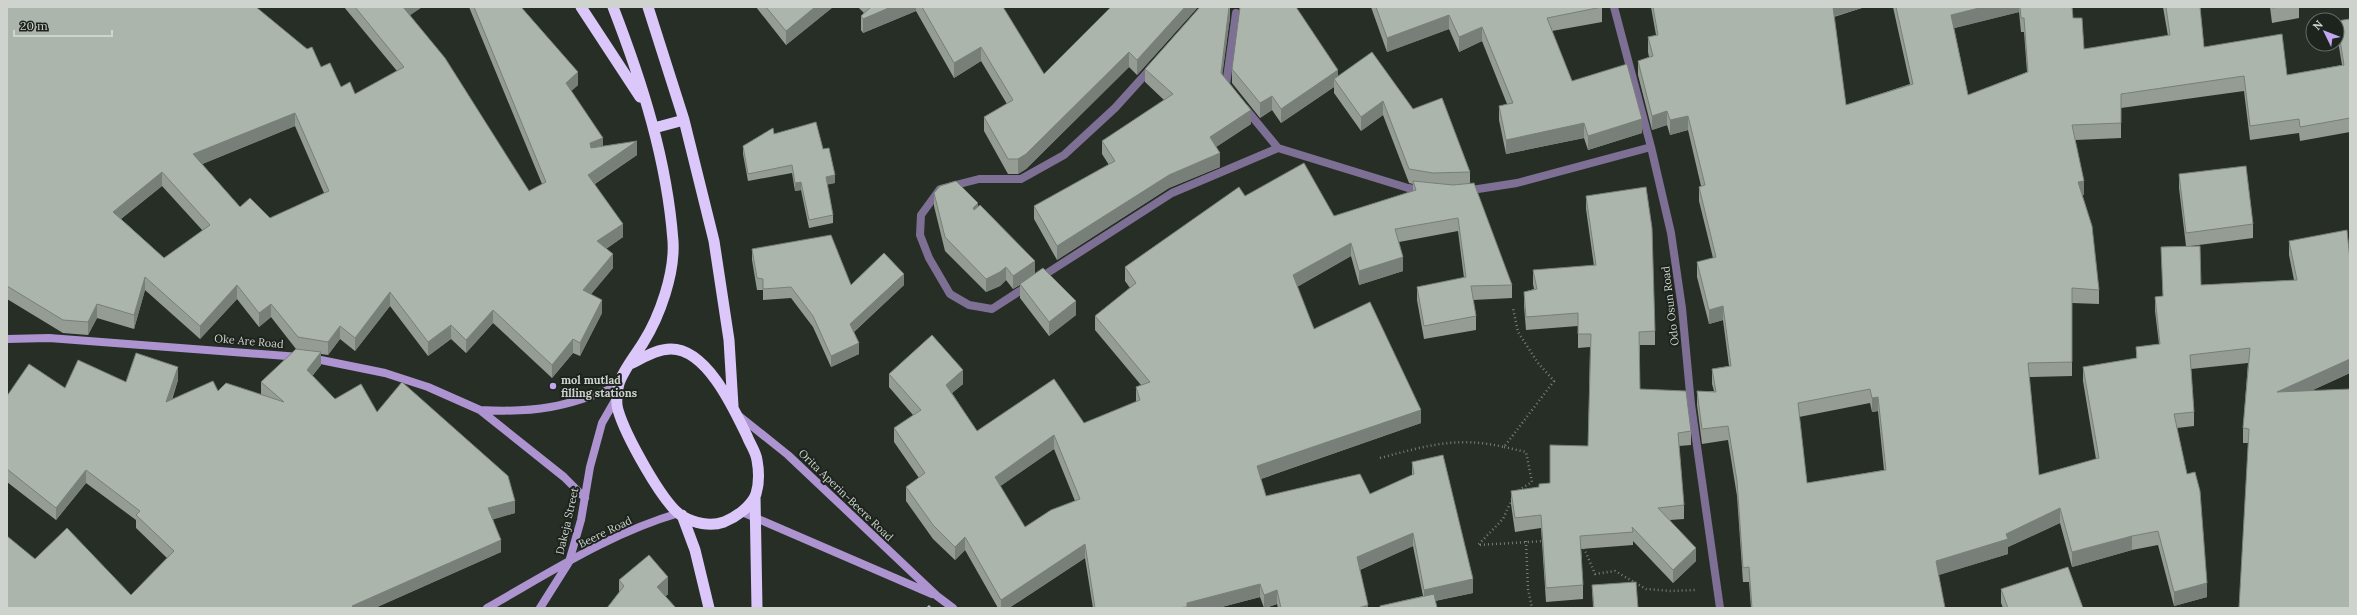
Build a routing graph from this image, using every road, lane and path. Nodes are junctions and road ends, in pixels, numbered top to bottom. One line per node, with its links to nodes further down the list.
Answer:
1 (582, 7): 7 (highway)
2 (614, 7): 7 (highway)
3 (648, 7): 8 (highway)
4 (1614, 7): 10 (street, Odo Osun Road)
5 (1234, 10): 11 (street)
6 (1158, 61): 11 (street)
7 (649, 111): 9 (highway)
8 (684, 120): 9 (highway); 19 (highway)
9 (654, 128): 16 (highway)
10 (1651, 147): 13 (street); 31 (street, Odo Osun Road)
11 (1278, 148): 12 (street)
12 (1430, 190)
13 (1453, 193)
14 (1513, 308): 20 (path)
15 (7, 339): 18 (main road, Oke Are Road)
16 (630, 364): 17 (highway); 19 (highway)
17 (618, 391): 18 (main road, Oke Are Road); 23 (main road, Dakeja Street); 25 (highway)
18 (480, 410): 23 (main road, Oke Are Road)
19 (735, 411): 22 (highway); 32 (main road, Orita Aperin-Beere Road)
20 (1504, 447): 21 (path); 27 (path)
21 (1380, 458)
22 (755, 496): 24 (highway); 26 (highway)
23 (585, 498): 30 (main road, Dakeja Street)
24 (742, 512): 25 (highway); 26 (main road, Orita Aperin-Beere Road)
25 (681, 514): 30 (main road, Beere Road); 35 (highway)
26 (756, 517): 32 (main road, Orita Aperin-Beere Road); 36 (highway)
27 (1526, 541): 28 (path); 38 (path)
28 (1549, 541)
29 (1578, 545): 31 (path)
30 (569, 562): 33 (main road, Dakeja Street); 34 (main road, Beere Road)
31 (1717, 590): 39 (street, Odo Osun Road)
32 (936, 596): 37 (main road, Orita Aperin-Beere Road)
33 (487, 608)
34 (540, 608)
35 (709, 608)
36 (757, 608)
37 (953, 608)
38 (1532, 608)
39 (1720, 608)

